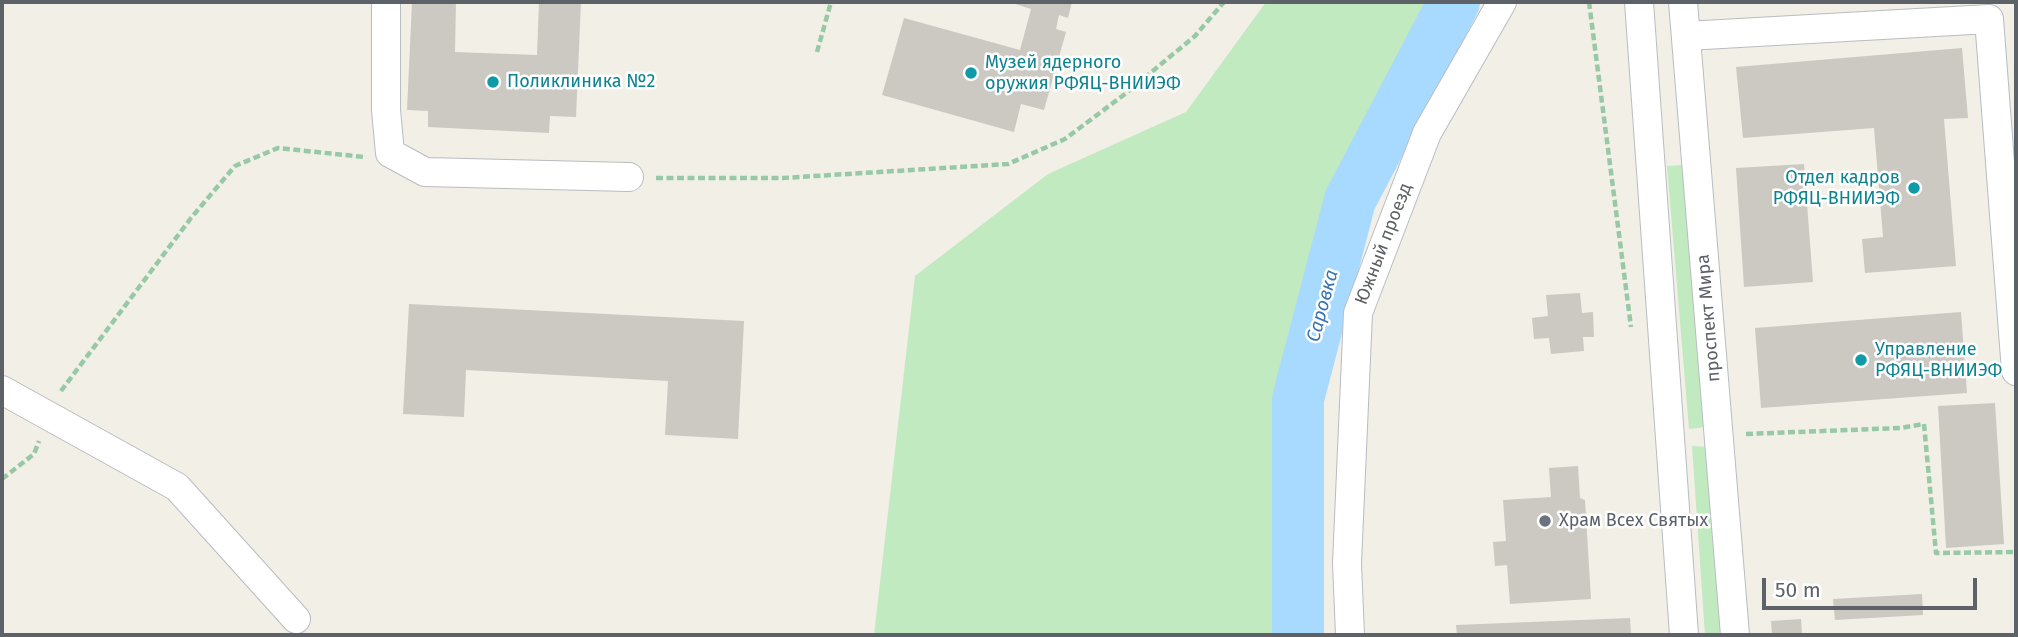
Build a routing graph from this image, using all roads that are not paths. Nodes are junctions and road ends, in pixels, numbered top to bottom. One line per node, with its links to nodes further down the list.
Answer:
1 (386, 2): 6 (street)
2 (1502, 2): 10 (street, Южный проезд)
3 (1639, 2): 11 (street)
4 (1683, 2): 5 (street, проспект Мира)
5 (1686, 36): 7 (street); 12 (street, проспект Мира)
6 (629, 177)
7 (2016, 370)
8 (2, 390): 9 (street)
9 (296, 619)
10 (1350, 635)
11 (1684, 635)
12 (1735, 635)

